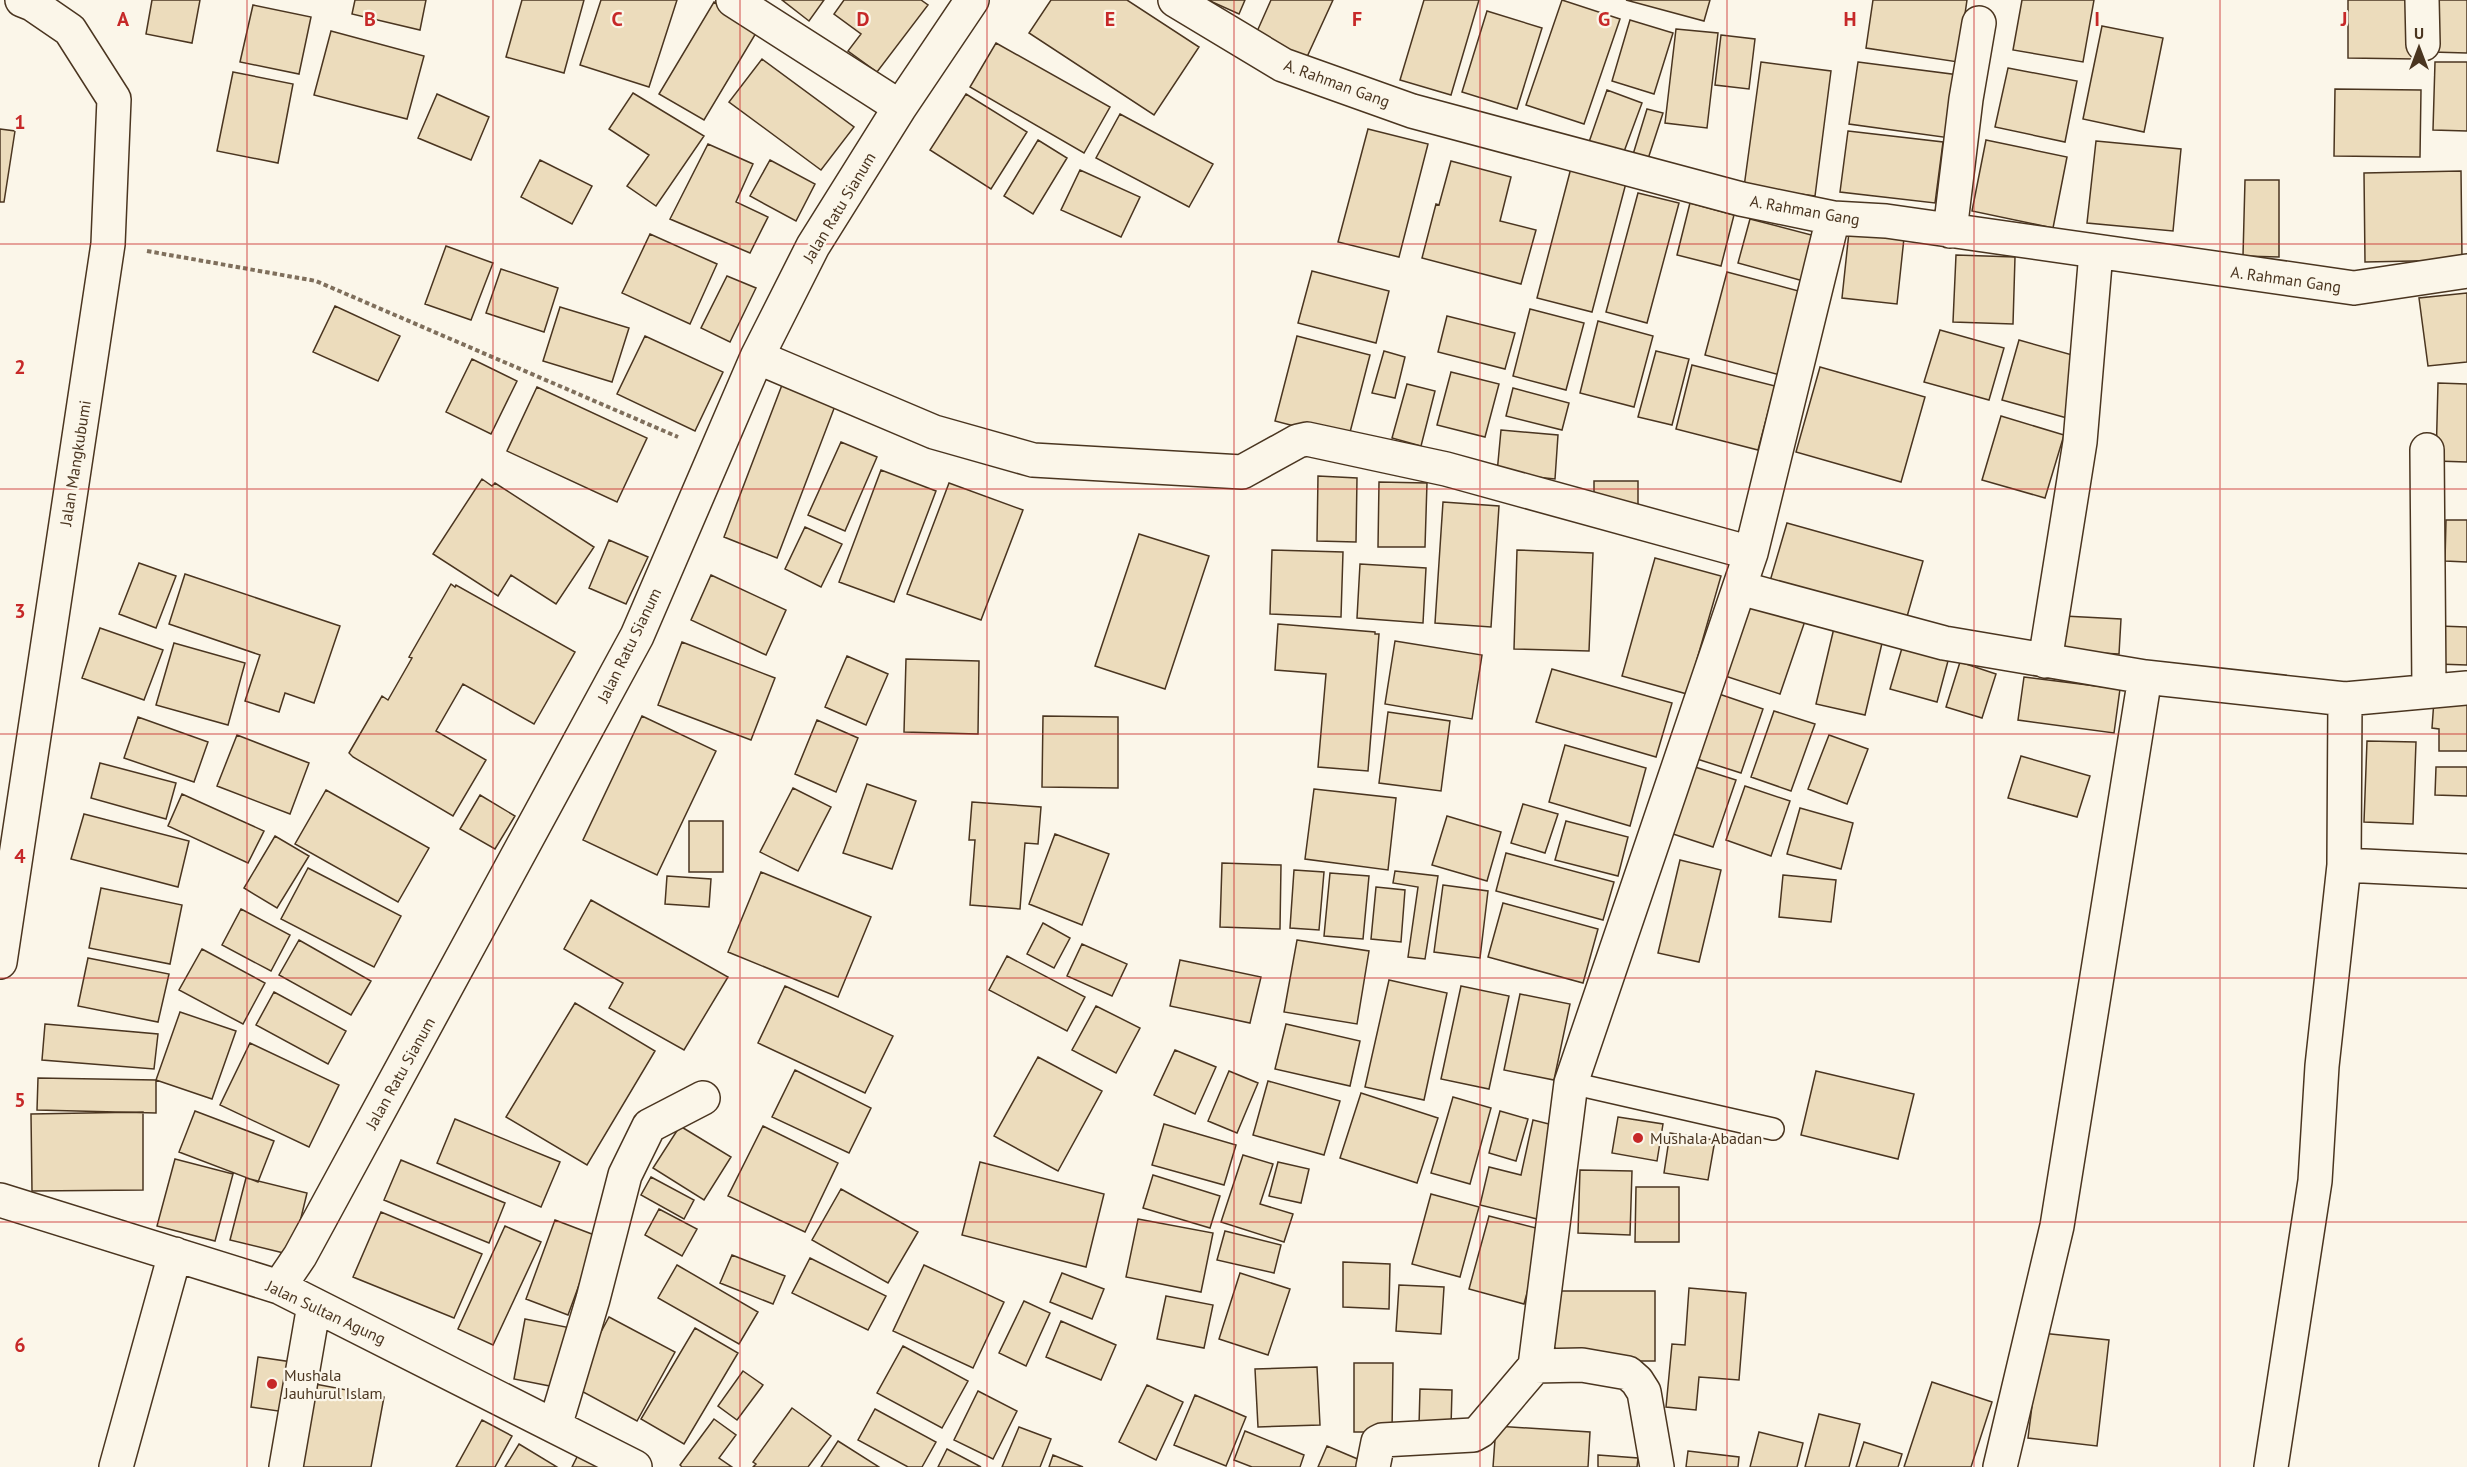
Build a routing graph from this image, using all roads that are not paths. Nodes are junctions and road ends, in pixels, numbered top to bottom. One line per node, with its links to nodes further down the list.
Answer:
1 (22, 0): 24 (street, Jalan Mangkubumi)
2 (734, 0): 8 (street)
3 (972, 0): 8 (street, Jalan Ratu Sianum)
4 (1175, 0): 9 (street, A. Rahman Gang)
5 (2422, 0): 7 (street)
6 (1979, 23): 10 (street)
7 (2422, 44)
8 (900, 106): 13 (street, Jalan Ratu Sianum)
9 (1833, 218): 10 (street, A. Rahman Gang); 15 (street)
10 (1950, 231): 11 (street, A. Rahman Gang)
11 (2097, 252): 12 (street, A. Rahman Gang); 17 (street)
12 (2467, 271)
13 (757, 357): 15 (street); 30 (street, Jalan Ratu Sianum)
14 (2427, 450): 20 (street)
15 (1751, 553): 16 (street)
16 (1740, 588): 17 (street); 25 (street)
17 (2045, 662): 18 (street)
18 (2145, 677): 21 (street); 39 (street)
19 (2467, 688): 20 (street)
20 (2429, 691): 21 (street)
21 (2345, 699): 22 (street)
22 (2344, 866): 23 (street); 40 (street)
23 (2467, 871)
24 (0, 962)
25 (1572, 1083): 27 (lane); 32 (street)
26 (703, 1098): 33 (street)
27 (1773, 1129)
28 (0, 1200): 29 (street, Jalan Sultan Agung)
29 (175, 1254): 30 (street, Jalan Sultan Agung); 34 (street)
30 (279, 1287): 31 (street, Jalan Sultan Agung)
31 (314, 1305): 33 (street, Jalan Sultan Agung); 35 (street)
32 (1535, 1366): 37 (street); 38 (street)
33 (555, 1426): 36 (street, Jalan Sultan Agung)
34 (116, 1467)
35 (286, 1467)
36 (635, 1467)
37 (1373, 1467)
38 (1657, 1467)
39 (2000, 1467)
40 (2271, 1467)

